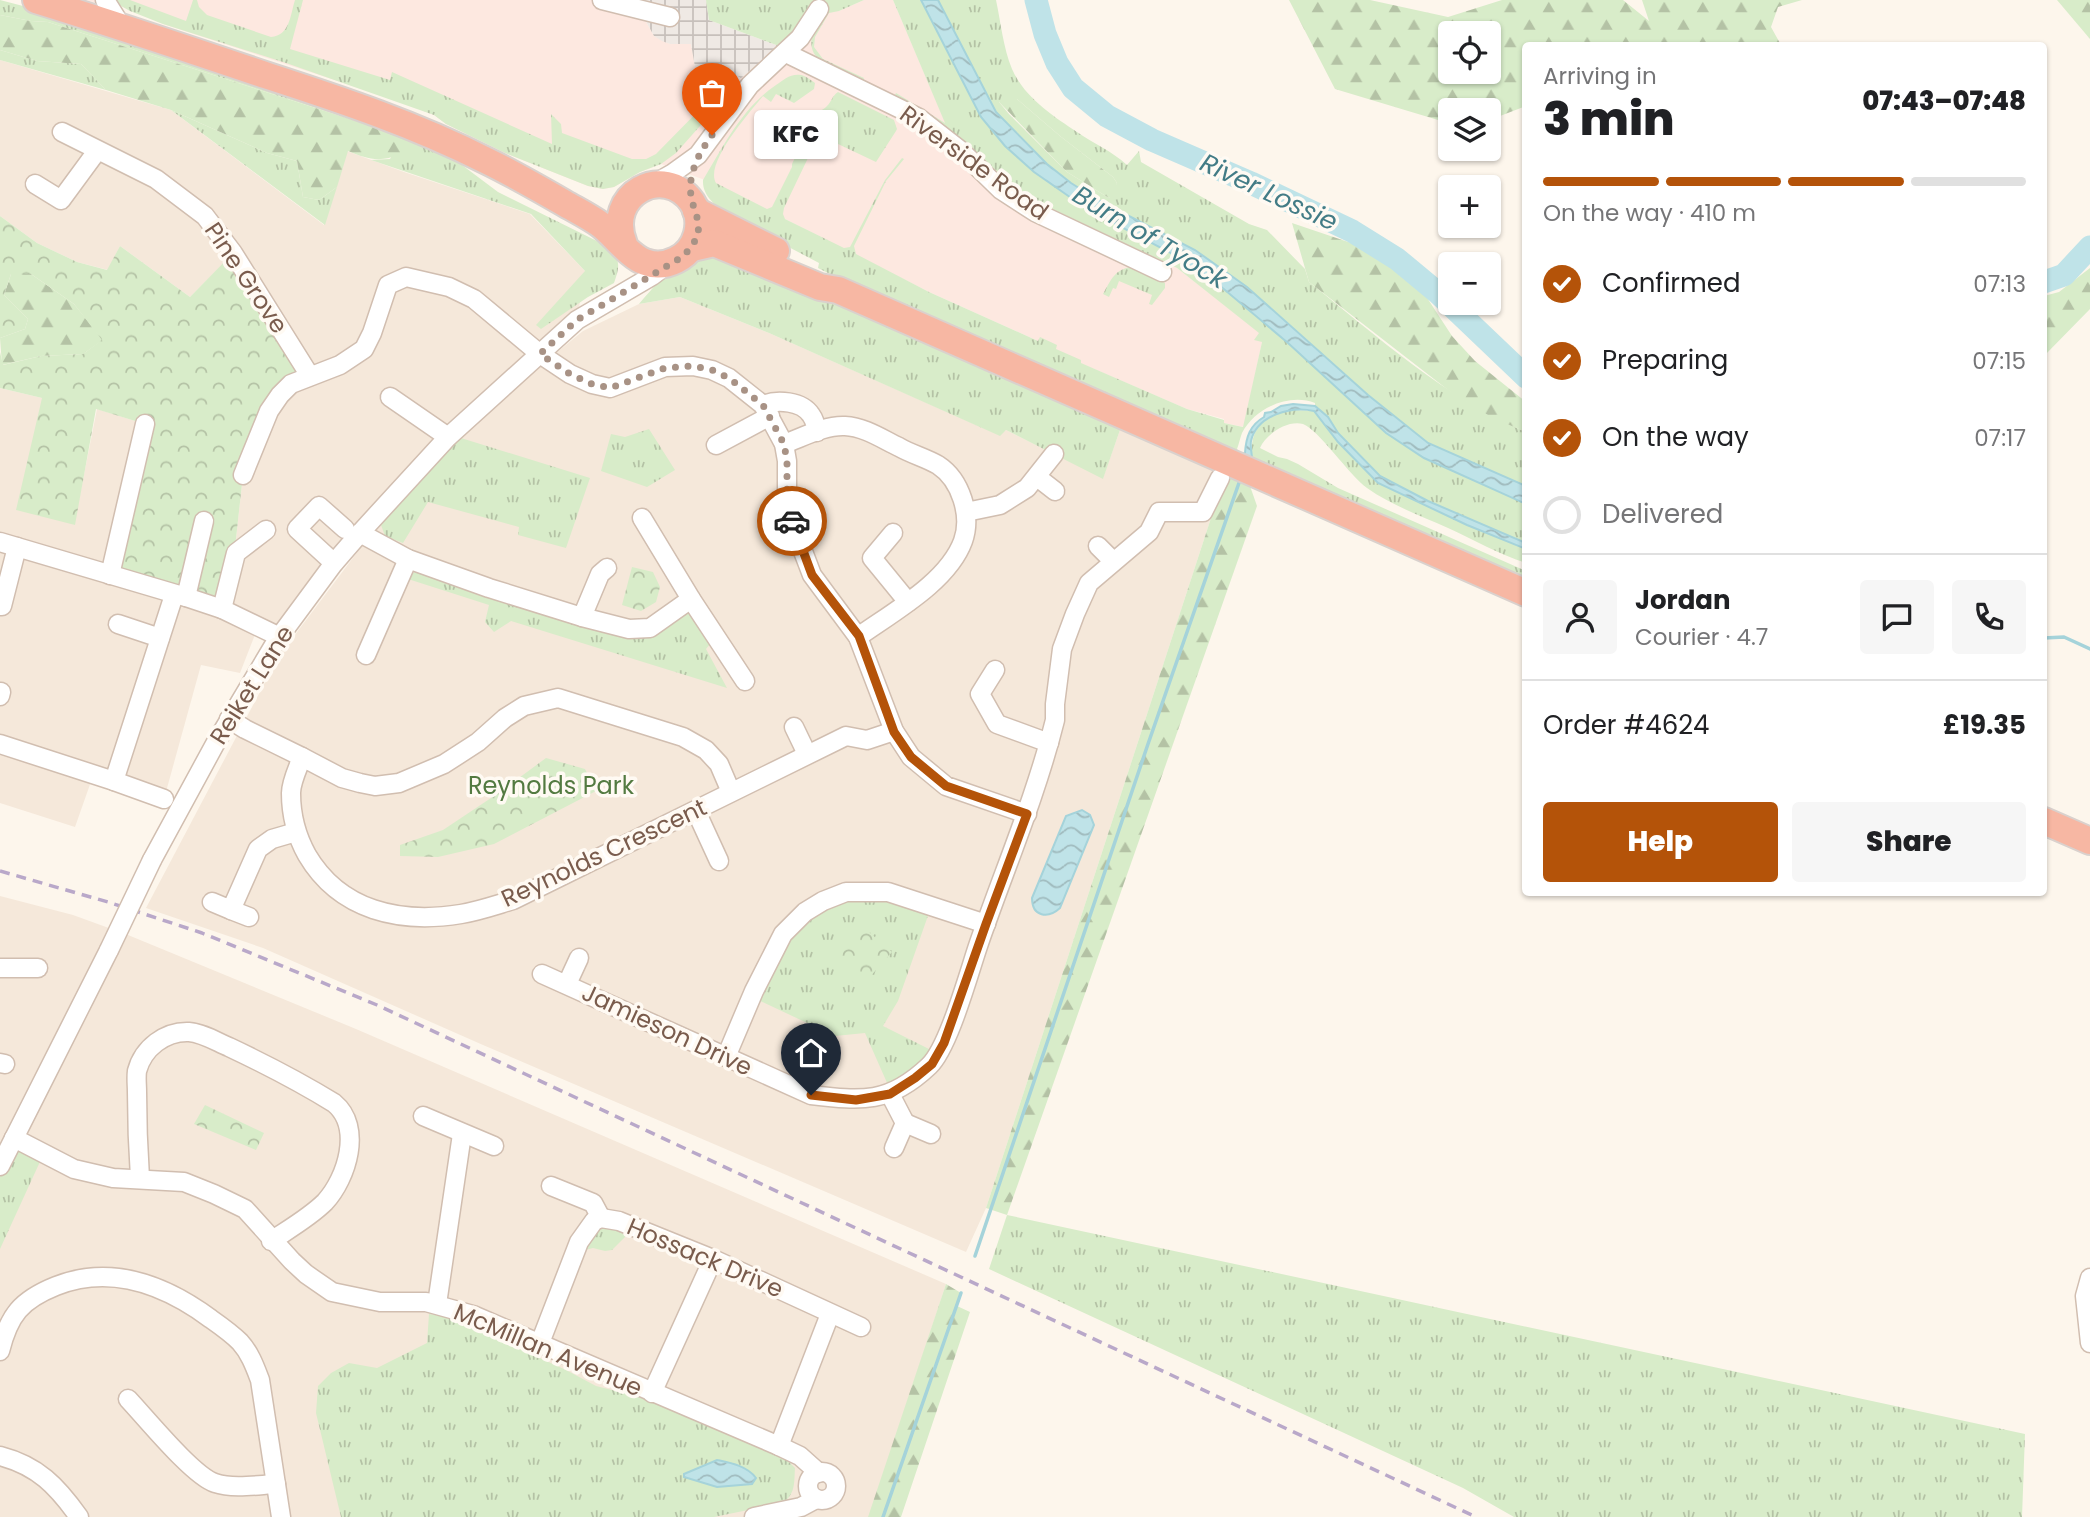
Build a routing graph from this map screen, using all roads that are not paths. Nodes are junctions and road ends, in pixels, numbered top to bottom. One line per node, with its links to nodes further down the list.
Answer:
1 (36, 0): 4 (highway)
2 (105, 0): 7 (street)
3 (602, 0): 6 (street)
4 (69, 5): 7 (highway)
5 (819, 9): 8 (street)
6 (670, 17)
7 (122, 27): 12 (highway)
8 (786, 52): 11 (street); 20 (street, Riverside Road)
9 (62, 132): 10 (street, Pine Grove)
10 (97, 151): 13 (street); 24 (street, Pine Grove)
11 (698, 155): 14 (street); 16 (street)
12 (519, 176): 15 (highway); 18 (highway)
13 (35, 184)
14 (652, 185): 15 (highway); 16 (highway)
15 (624, 204): 18 (highway)
16 (694, 206): 17 (highway); 21 (highway)
17 (692, 248): 19 (highway); 21 (highway)
18 (628, 249): 19 (highway); 22 (street)
19 (670, 263): 22 (street, Reiket Lane)
20 (1162, 272)
21 (838, 290): 33 (highway)
22 (621, 294): 23 (street, Reiket Lane)
23 (540, 354): 24 (street); 26 (street); 29 (street, Reiket Lane)
24 (310, 376): 34 (street)
25 (390, 397): 29 (street)
26 (766, 410): 28 (street); 30 (street); 31 (street)
27 (145, 424): 49 (street)
28 (817, 432): 30 (street); 37 (street)
29 (448, 437): 41 (street, Reiket Lane)
30 (784, 444): 58 (street)
31 (716, 445)
32 (1054, 454): 35 (street)
33 (1234, 472): 46 (street, Jamieson Drive); 50 (highway)
34 (243, 475)
35 (1037, 477): 36 (street); 37 (street)
36 (1055, 491)
37 (966, 512): 53 (street)
38 (642, 518): 52 (street)
39 (204, 520): 51 (street)
40 (266, 530): 55 (street)
41 (353, 531): 45 (street); 47 (street, Reiket Lane); 47 (street)
42 (893, 533): 53 (street)
43 (9, 544): 49 (street); 54 (street)
44 (1098, 546): 46 (street)
45 (408, 559): 56 (street); 61 (street)
46 (1113, 561): 67 (street, Jamieson Drive)
47 (334, 563): 59 (street, Reiket Lane)
48 (607, 568): 56 (street)
49 (110, 575): 51 (street)
50 (1522, 591)
51 (180, 596): 55 (street); 60 (street)
52 (691, 599): 56 (street); 63 (street)
53 (908, 602): 58 (street)
54 (0, 606)
55 (222, 609): 59 (street)
56 (582, 617)
57 (118, 624): 60 (street)
58 (859, 636): 66 (street)
59 (280, 637): 64 (street, Reiket Lane)
60 (160, 638): 71 (street)
61 (366, 654)
62 (995, 670): 67 (street)
63 (746, 681)
64 (229, 719): 70 (street, Reynolds Crescent); 95 (street, Reiket Lane, bridge)
65 (794, 727): 69 (street)
66 (894, 732): 69 (street, Reynolds Crescent); 75 (street)
67 (1049, 743): 75 (street, Jamieson Drive)
68 (0, 744): 71 (street)
69 (807, 754): 72 (street, Reynolds Crescent)
70 (302, 757): 72 (street, Reynolds Crescent); 77 (street, Reynolds Crescent)
71 (114, 781): 73 (street)
72 (732, 792): 74 (street, Reynolds Crescent)
73 (164, 799)
74 (696, 811): 77 (street, Reynolds Crescent); 79 (street)
75 (1027, 814): 83 (street, Jamieson Drive)
76 (2047, 822): 78 (highway)
77 (296, 832): 81 (street)
78 (2090, 841)
79 (719, 861)
80 (212, 902): 81 (street)
81 (231, 910): 82 (street)
82 (249, 917)
83 (986, 924): 89 (street); 90 (street, Jamieson Drive)
84 (579, 958): 88 (street)
85 (0, 968): 86 (street)
86 (38, 968)
87 (542, 974): 88 (street, Jamieson Drive)
88 (567, 984): 89 (street, Jamieson Drive)
89 (726, 1057): 90 (street, Jamieson Drive)
90 (890, 1094): 92 (street)
91 (423, 1116): 93 (street)
92 (905, 1123): 94 (street); 97 (street)
93 (462, 1134): 96 (street); 105 (street)
94 (931, 1134)
95 (13, 1138): 98 (street, Reiket Lane); 99 (street, McMillan Avenue)
96 (494, 1146)
97 (894, 1149)
98 (0, 1166)
99 (140, 1178): 102 (street, McMillan Avenue); 102 (street)
100 (551, 1186): 101 (street)
101 (601, 1218): 103 (street, Hossack Drive); 108 (street, Hossack Drive)
102 (271, 1241): 105 (street, McMillan Avenue)
103 (713, 1259): 106 (street, Hossack Drive); 111 (street)
104 (2090, 1278): 109 (street)
105 (437, 1304): 108 (street, McMillan Avenue)
106 (830, 1314): 107 (street, Hossack Drive); 113 (street)
107 (861, 1327)
108 (540, 1343): 111 (street, McMillan Avenue)
109 (2090, 1343)
110 (0, 1351): 115 (street)
111 (652, 1393): 113 (street, McMillan Avenue)
112 (128, 1399): 115 (street)
113 (779, 1446): 118 (street, McMillan Avenue)
114 (0, 1456): 116 (street)
115 (276, 1484): 117 (street)
116 (79, 1517)
117 (281, 1517)
118 (759, 1517)

